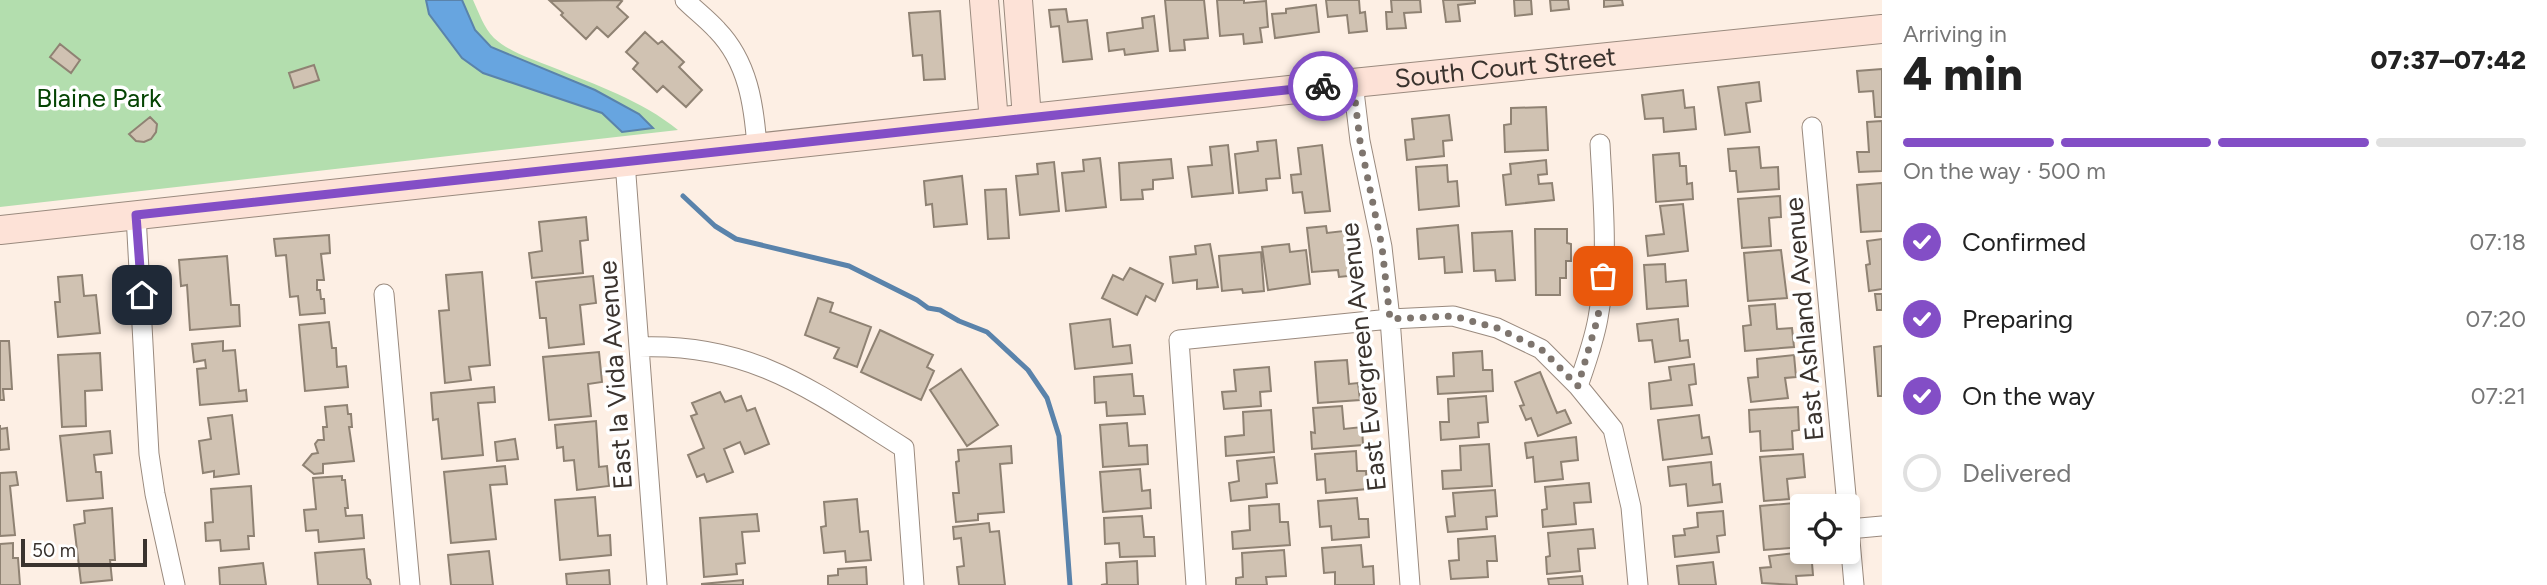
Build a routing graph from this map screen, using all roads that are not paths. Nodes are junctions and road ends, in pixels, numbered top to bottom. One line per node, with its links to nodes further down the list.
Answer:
1 (685, 0): 10 (street)
2 (984, 0): 7 (street)
3 (1018, 0): 6 (street)
4 (1882, 29): 5 (street, South Court Street)
5 (1353, 83): 6 (street, South Court Street); 15 (street, East Evergreen Avenue)
6 (1027, 118): 7 (street, South Court Street)
7 (994, 122): 10 (street, South Court Street)
8 (1812, 127): 18 (street, East Ashland Avenue)
9 (1600, 144): 17 (street)
10 (757, 147): 11 (street, South Court Street)
11 (625, 162): 12 (street, South Court Street); 16 (street, East la Vida Avenue)
12 (136, 215): 13 (street, South Court Street); 22 (street)
13 (0, 230)
14 (384, 294): 23 (street)
15 (1390, 319): 17 (street); 26 (street); 27 (street, East Evergreen Avenue)
16 (639, 347): 24 (street, East la Vida Avenue); 25 (street)
17 (1578, 386): 28 (street)
18 (1846, 494)
19 (1860, 524): 20 (street)
20 (1882, 526)
21 (1852, 564): 29 (street)
22 (175, 585)
23 (411, 585)
24 (657, 585)
25 (914, 585)
26 (1196, 585)
27 (1410, 585)
28 (1638, 585)
29 (1854, 585)

